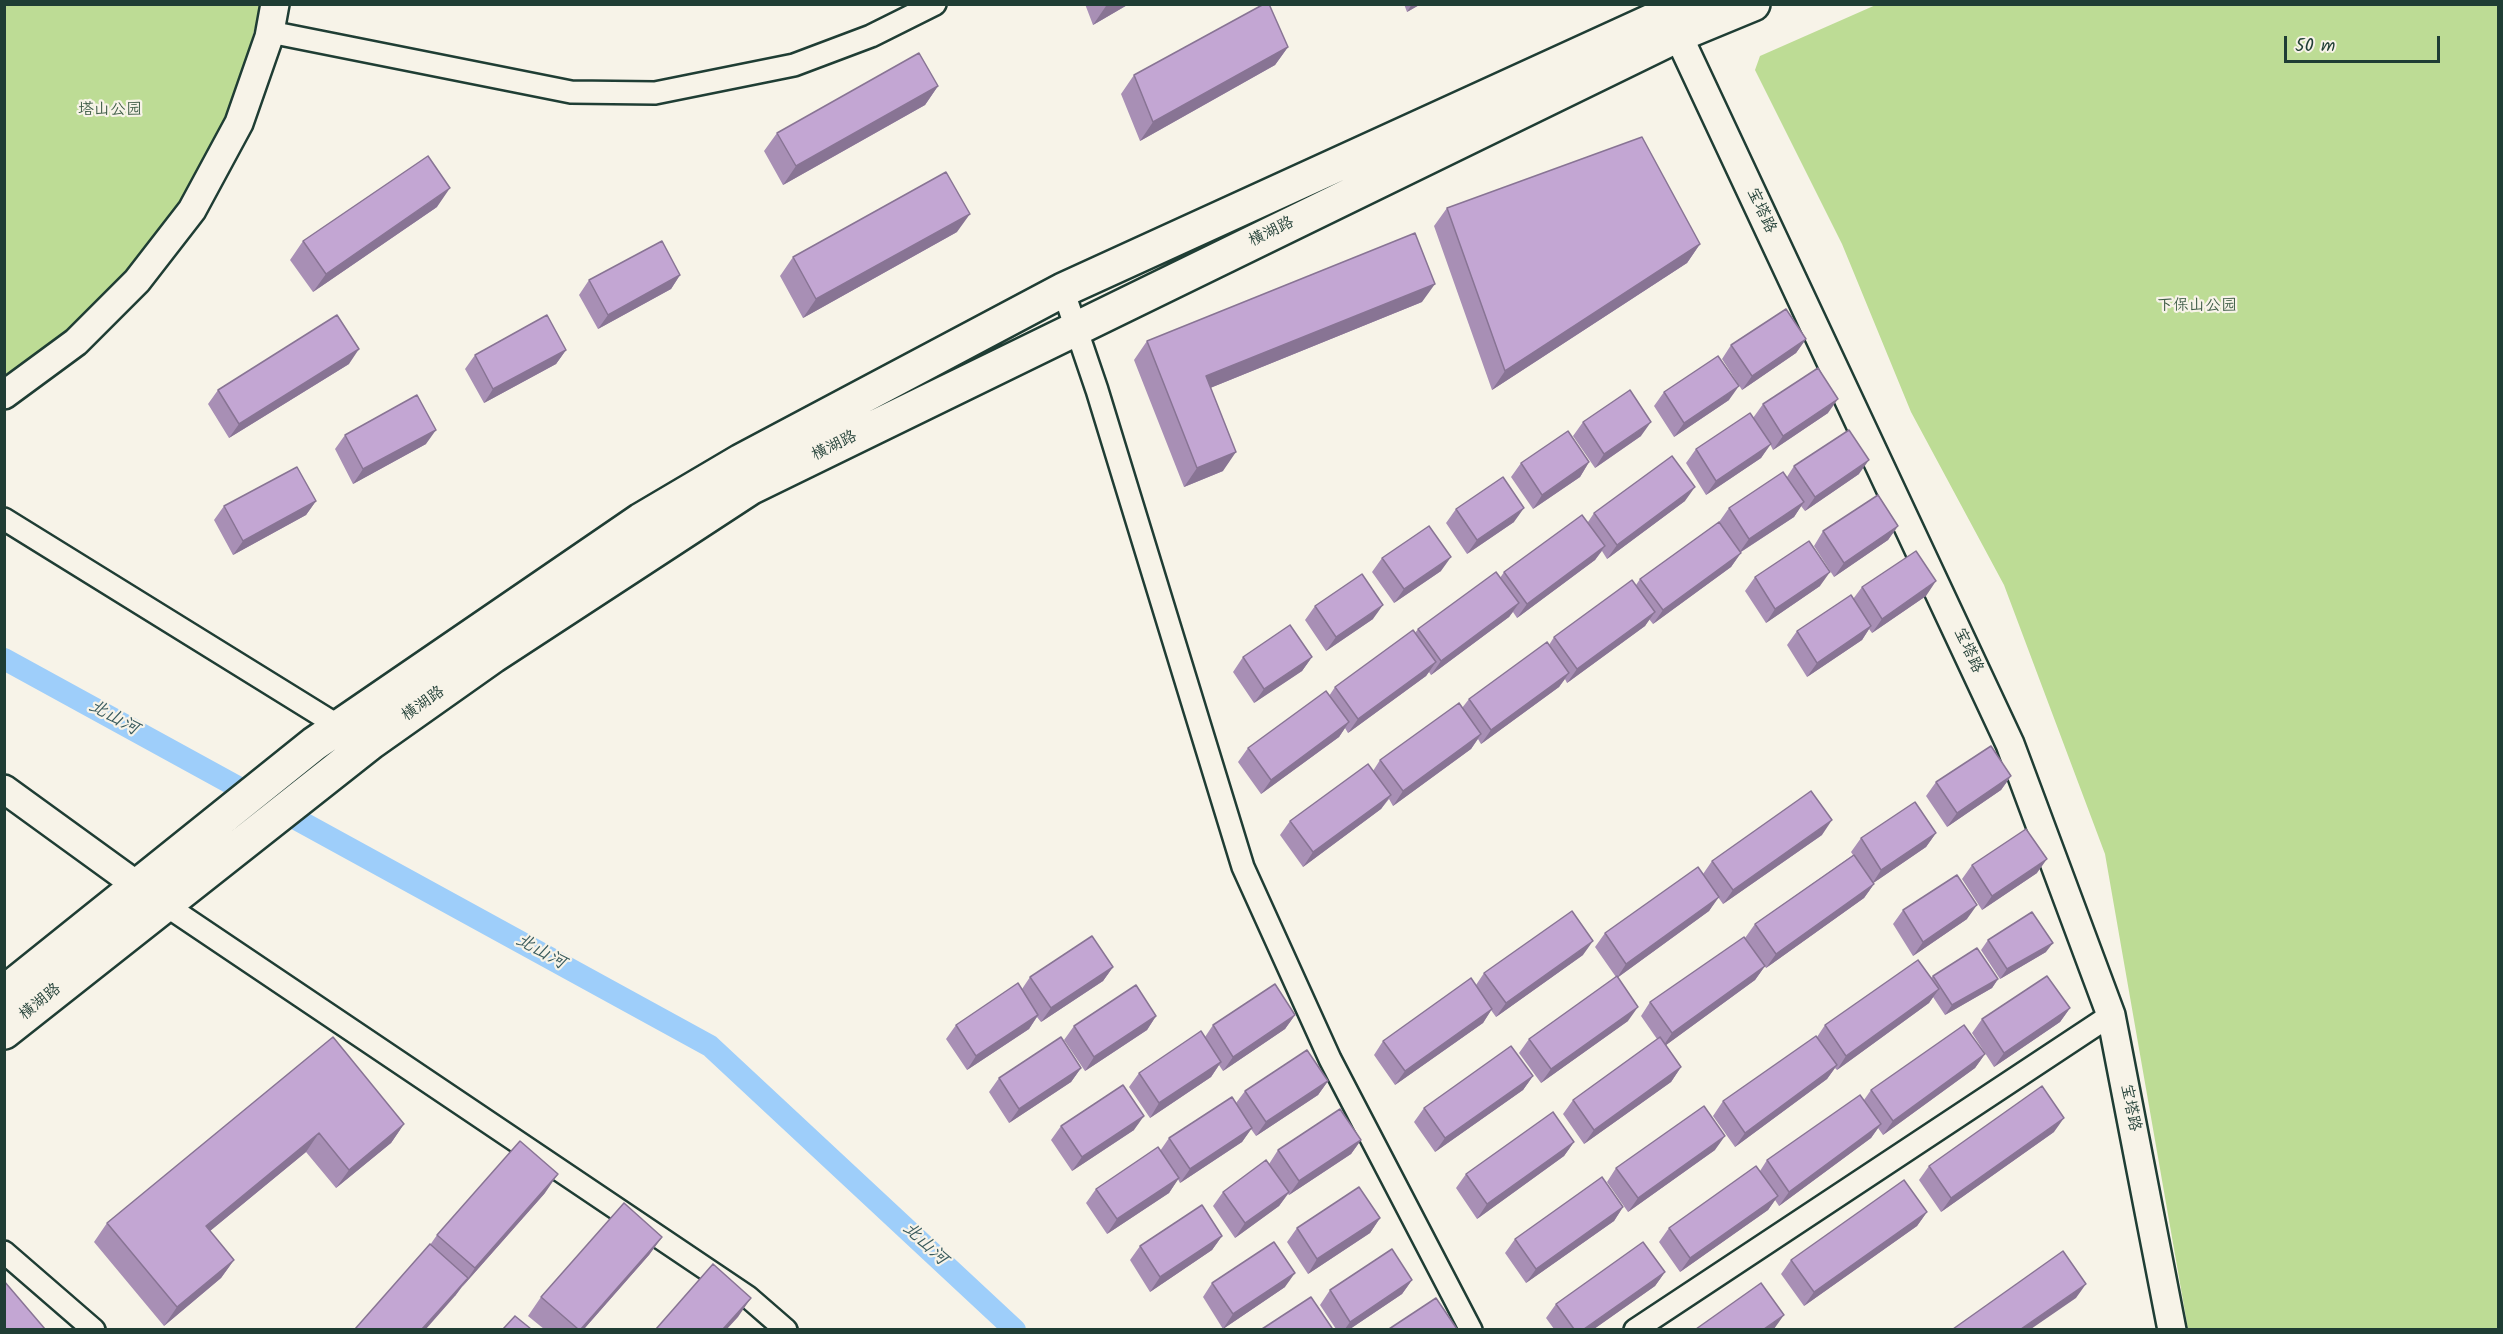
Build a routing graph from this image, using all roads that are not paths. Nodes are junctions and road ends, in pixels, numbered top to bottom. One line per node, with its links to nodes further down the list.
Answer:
1 (275, 4): 5 (street)
2 (935, 4): 5 (street)
3 (1753, 4): 4 (highway, 横湖路)
4 (1677, 14): 6 (highway, 横湖路); 7 (highway, 横湖路); 15 (street, 宝塔路)
5 (270, 32): 8 (street)
6 (1063, 290): 7 (street); 10 (highway, 横湖路)
7 (1076, 329): 13 (highway, 横湖路); 20 (street)
8 (4, 394)
9 (4, 519): 10 (street)
10 (327, 735): 12 (highway, 横湖路)
11 (4, 789): 12 (street)
12 (136, 886): 13 (street); 14 (highway, 横湖路)
13 (164, 904): 16 (highway, 横湖路); 19 (street)
14 (4, 993)
15 (2111, 1015): 21 (street); 22 (street, 宝塔路)
16 (4, 1032)
17 (4, 1252): 18 (street)
18 (94, 1329)
19 (786, 1329)
20 (1471, 1329)
21 (1635, 1329)
22 (2172, 1329)

